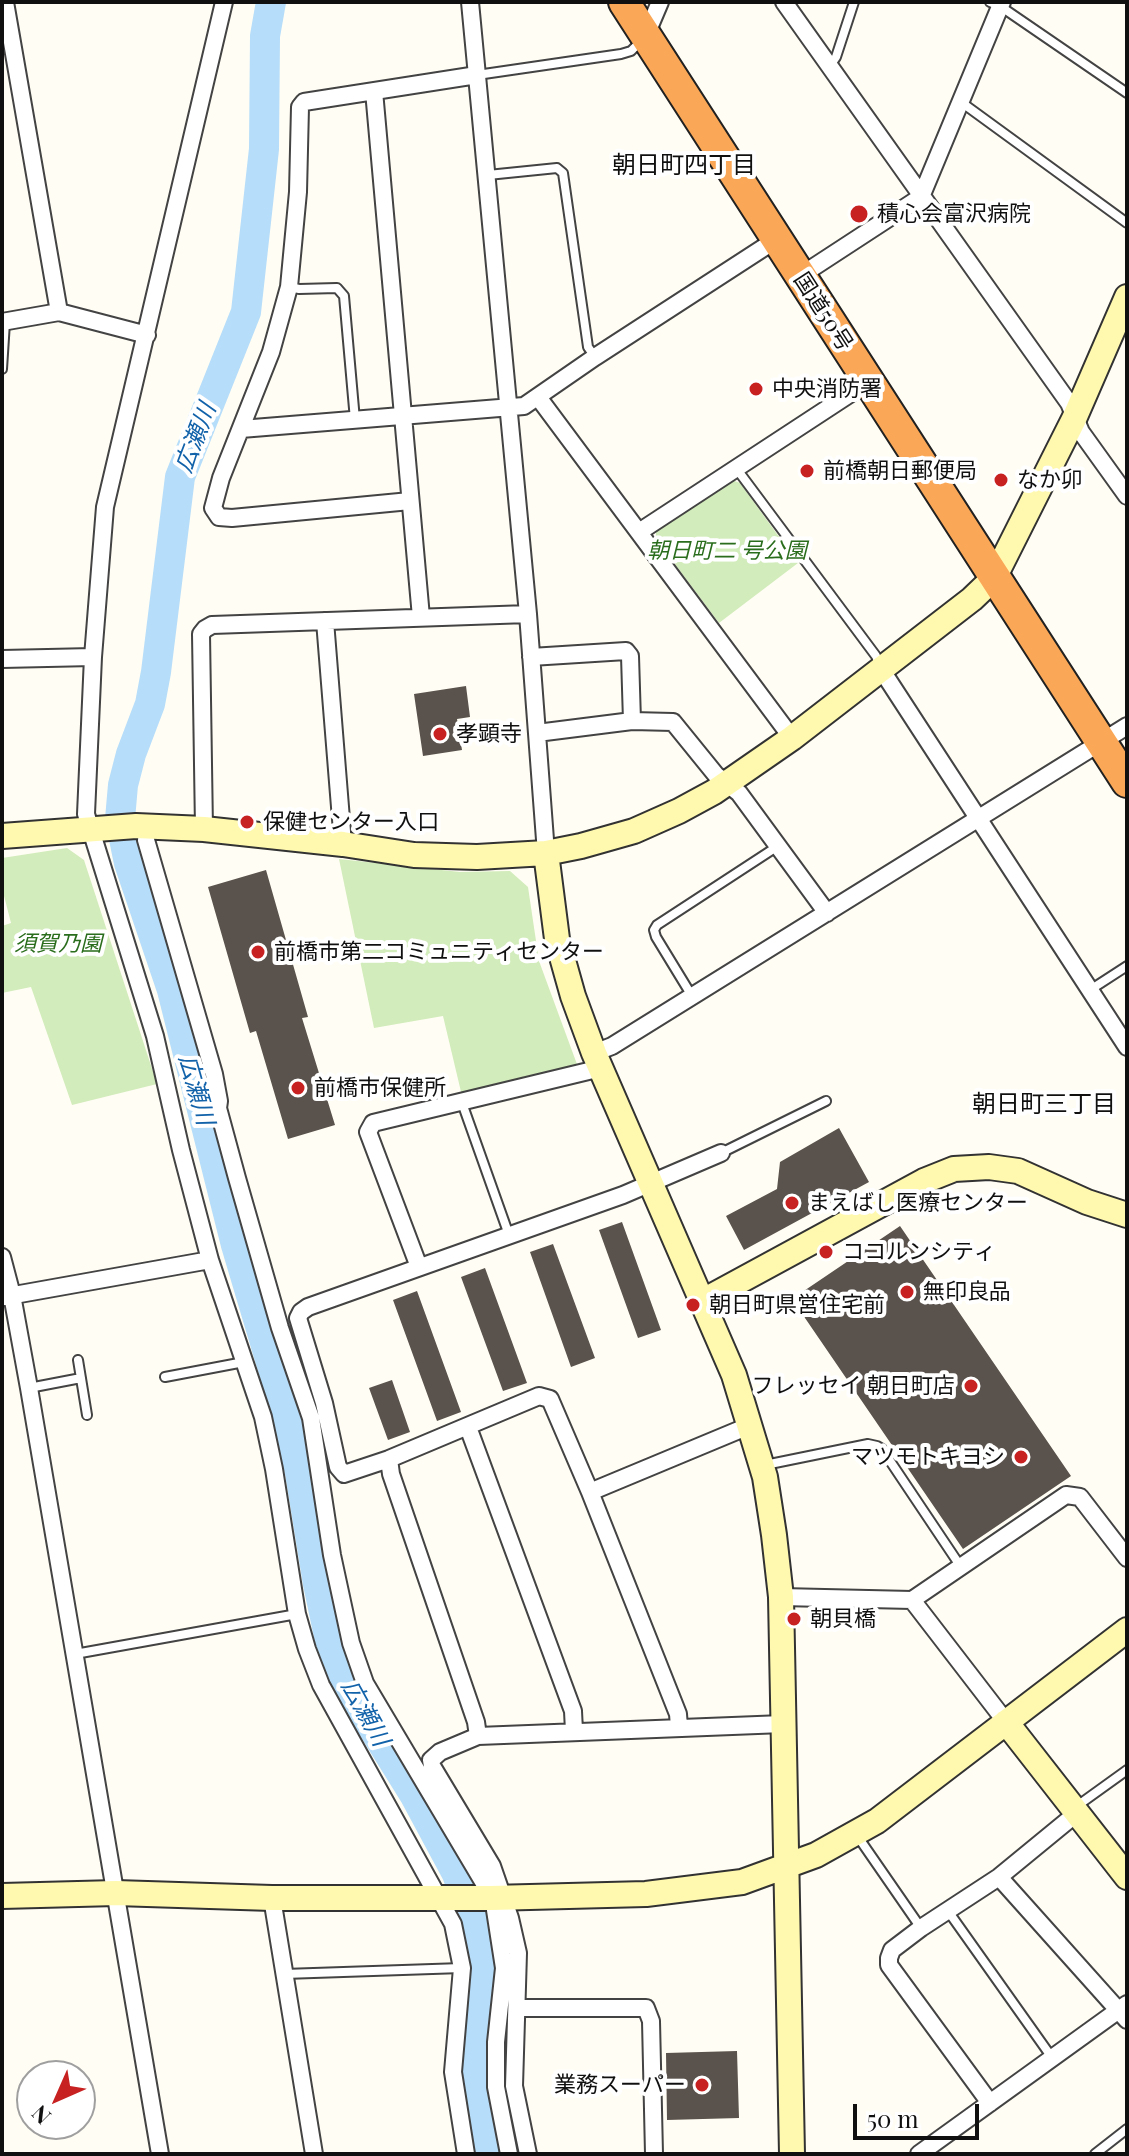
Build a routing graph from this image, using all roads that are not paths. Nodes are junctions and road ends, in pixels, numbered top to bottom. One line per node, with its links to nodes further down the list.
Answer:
1 (5, 2): 22 (street)
2 (224, 2): 24 (street)
3 (470, 2): 11 (street)
4 (624, 2): 9 (highway, 国道50号)
5 (660, 2): 9 (street)
6 (784, 2): 10 (street)
7 (854, 2): 10 (lane)
8 (998, 3): 13 (lane); 14 (street)
9 (646, 35): 11 (lane); 18 (highway, 国道50号)
10 (829, 67): 16 (street)
11 (477, 75): 12 (street); 15 (street)
12 (374, 91): 20 (street); 30 (street)
13 (1127, 93)
14 (961, 102): 16 (street); 17 (lane)
15 (488, 175): 25 (lane); 29 (street)
16 (921, 197): 19 (street); 31 (street)
17 (1127, 223)
18 (777, 239): 19 (highway, 国道50号); 25 (street)
19 (800, 276): 27 (highway, 国道50号)
20 (289, 287): 32 (lane); 33 (street)
21 (1127, 297): 31 (street)
22 (59, 312): 23 (street); 24 (street)
23 (3, 322): 26 (lane)
24 (147, 335): 42 (street)
25 (595, 357): 28 (street)
26 (2, 369)
27 (868, 382): 34 (street); 38 (highway, 国道50号)
28 (538, 397): 29 (street); 37 (street)
29 (509, 407): 30 (street); 39 (street)
30 (404, 416): 32 (street); 36 (street)
31 (1074, 419): 35 (street); 38 (street)
32 (355, 420): 33 (street)
33 (241, 429): 36 (street)
34 (736, 467): 37 (street); 45 (lane)
35 (1126, 491)
36 (410, 501): 40 (street)
37 (639, 532): 49 (street)
38 (994, 578): 45 (street); 50 (highway, 国道50号)
39 (528, 614): 40 (street); 43 (street)
40 (421, 617): 41 (street)
41 (325, 621): 55 (street); 58 (street)
42 (93, 657): 44 (street); 54 (street)
43 (531, 657): 46 (street); 48 (street)
44 (2, 659)
45 (881, 669): 49 (street); 53 (street)
46 (632, 721): 48 (street); 52 (street)
47 (1127, 726): 50 (street)
48 (537, 733): 60 (street)
49 (792, 738): 52 (street)
50 (1101, 742): 51 (highway, 国道50号); 53 (street)
51 (1127, 782)
52 (726, 783): 59 (street); 60 (street)
53 (977, 819): 61 (street); 63 (street)
54 (99, 828): 56 (street); 57 (street); 74 (street)
55 (204, 829): 56 (street); 58 (street)
56 (141, 833): 110 (street)
57 (2, 836)
58 (343, 844): 60 (street)
59 (778, 846): 61 (street); 64 (lane)
60 (546, 853): 66 (street)
61 (827, 913): 64 (street)
62 (1127, 966): 63 (lane)
63 (1090, 990): 65 (street)
64 (693, 996): 66 (street)
65 (1127, 1047)
66 (597, 1061): 67 (street); 70 (street)
67 (461, 1100): 72 (lane); 75 (street)
68 (826, 1101): 69 (lane)
69 (721, 1153): 70 (street)
70 (651, 1183): 72 (street); 77 (street)
71 (1127, 1215): 77 (street)
72 (509, 1235): 75 (street)
73 (2, 1257): 76 (street)
74 (210, 1260): 76 (street); 79 (street)
75 (419, 1267): 86 (street)
76 (7, 1296): 82 (street)
77 (703, 1301): 84 (street)
78 (78, 1360): 81 (lane)
79 (244, 1362): 80 (lane); 93 (street)
80 (165, 1377)
81 (81, 1378): 82 (lane); 83 (lane)
82 (29, 1388): 95 (street)
83 (87, 1415)
84 (751, 1425): 87 (street); 88 (street)
85 (468, 1427): 86 (street); 88 (street); 99 (street)
86 (389, 1459): 100 (street)
87 (762, 1465): 90 (lane); 91 (street)
88 (590, 1492): 98 (street)
89 (1127, 1558): 90 (street)
90 (961, 1568): 92 (street)
91 (781, 1597): 92 (street); 97 (street)
92 (912, 1600): 96 (street)
93 (297, 1614): 95 (lane); 111 (street)
94 (1127, 1630): 96 (street)
95 (75, 1654): 107 (street)
96 (1006, 1722): 102 (street); 103 (street)
97 (783, 1724): 98 (street); 104 (street)
98 (679, 1727): 99 (street)
99 (574, 1731): 100 (street)
100 (478, 1736): 110 (street)
101 (1127, 1770): 102 (lane)
102 (1075, 1811): 105 (street); 106 (street)
103 (855, 1833): 104 (street); 113 (lane)
104 (787, 1867): 110 (street); 127 (street)
105 (1126, 1873)
106 (999, 1877): 112 (street); 117 (street)
107 (116, 1893): 108 (street); 109 (street); 121 (street)
108 (2, 1896)
109 (272, 1898): 111 (street); 115 (street)
110 (492, 1898): 111 (street); 116 (street); 124 (street)
111 (446, 1899): 114 (street)
112 (948, 1911): 113 (street); 118 (lane)
113 (921, 1928): 119 (street)
114 (462, 1968): 115 (lane); 123 (street)
115 (284, 1974): 122 (street)
116 (517, 2008): 125 (street); 126 (street)
117 (1124, 2011): 118 (street)
118 (1053, 2059): 119 (street)
119 (990, 2103): 128 (street)
120 (1127, 2129): 129 (lane)
121 (160, 2154)
122 (314, 2154)
123 (466, 2154)
124 (509, 2154)
125 (528, 2154)
126 (654, 2154)
127 (792, 2154)
128 (919, 2154)
129 (1095, 2154)

